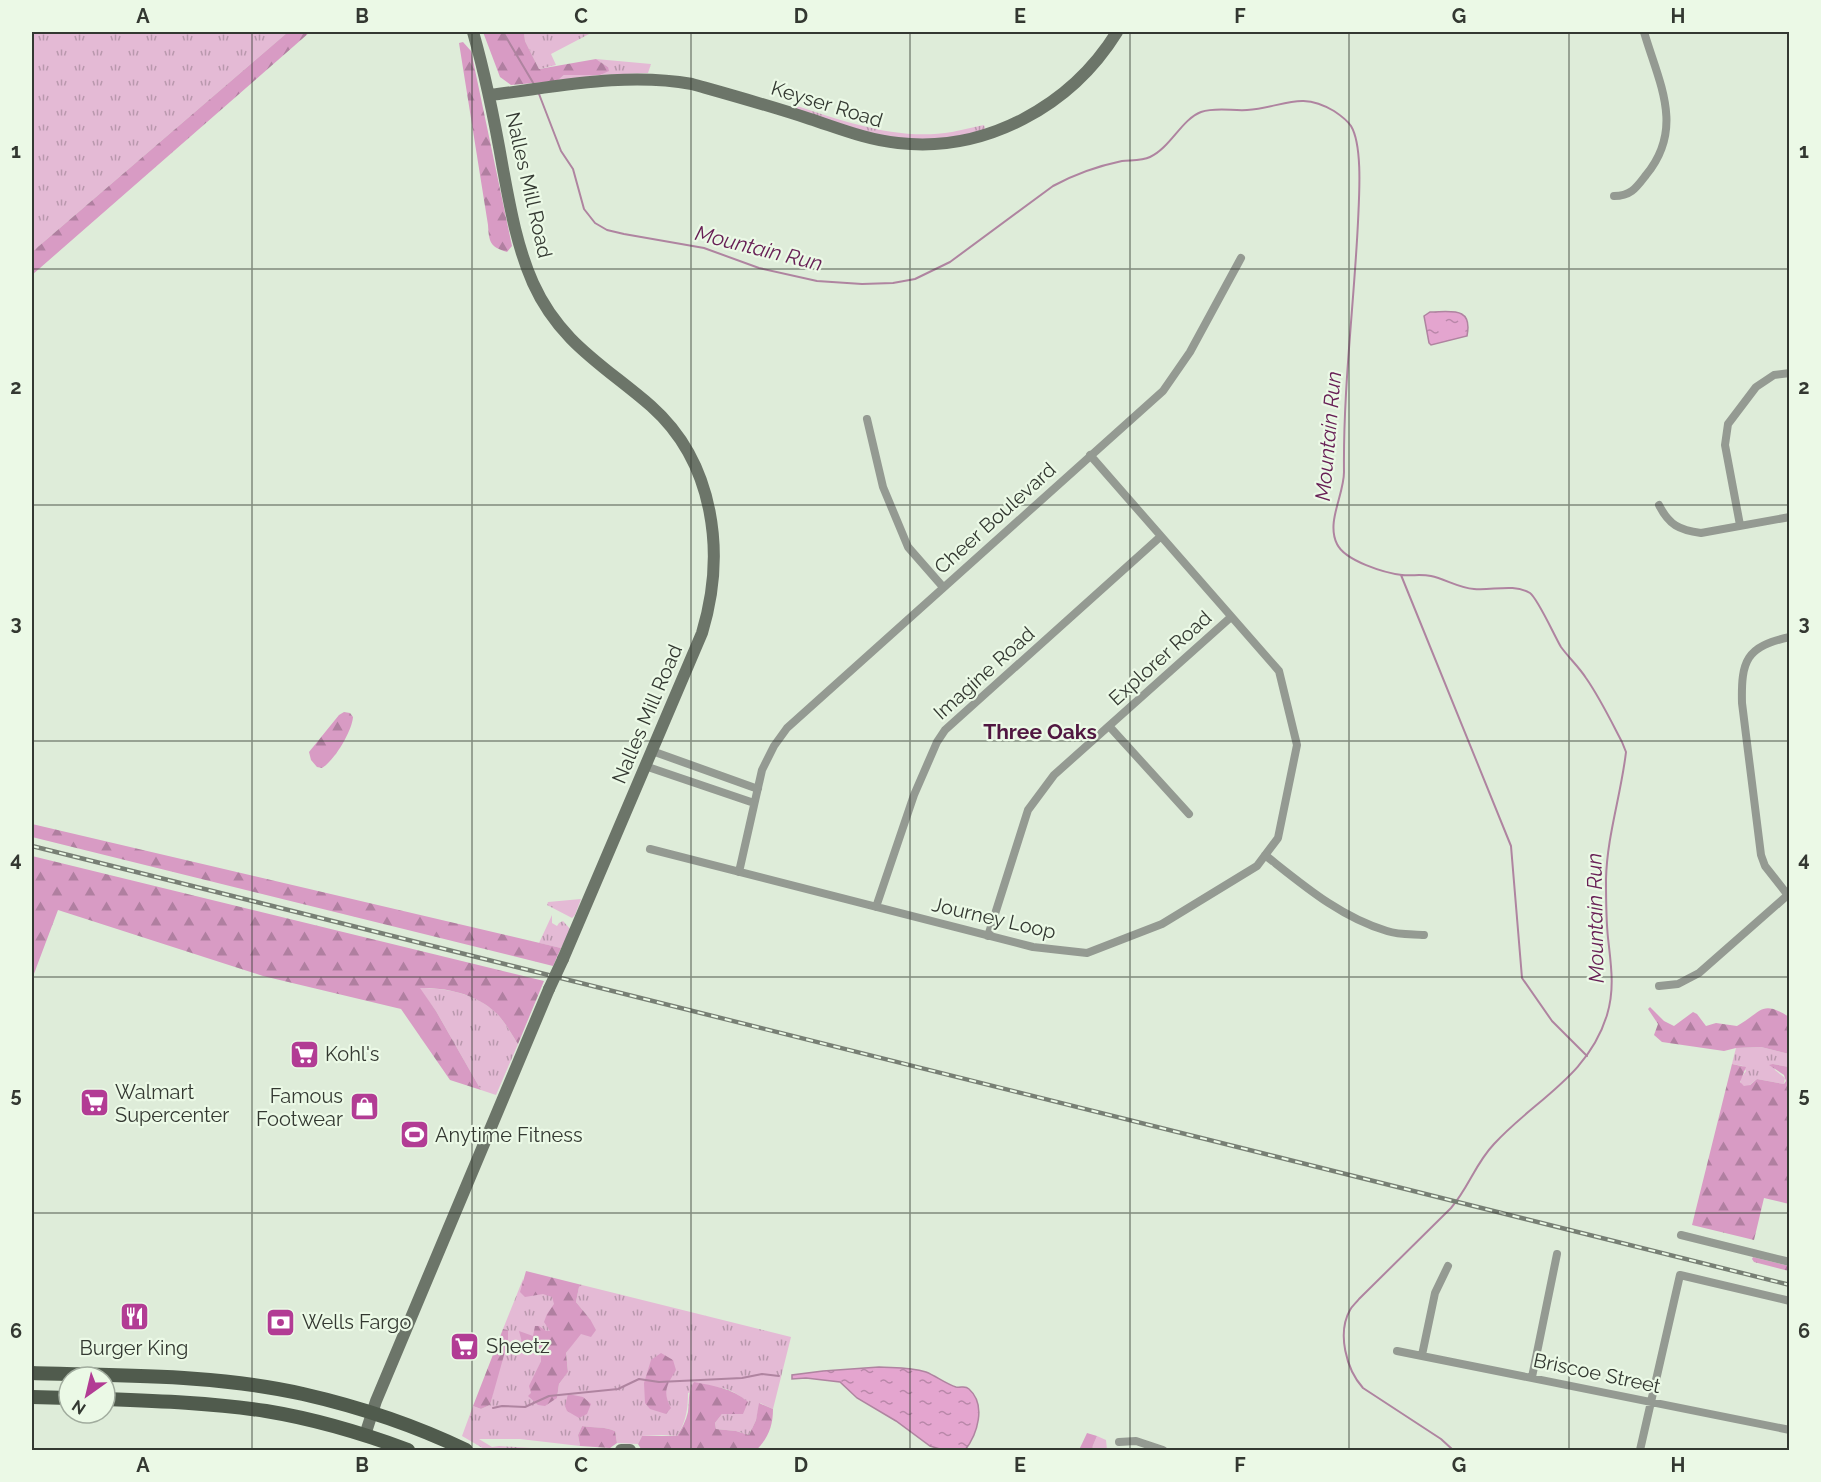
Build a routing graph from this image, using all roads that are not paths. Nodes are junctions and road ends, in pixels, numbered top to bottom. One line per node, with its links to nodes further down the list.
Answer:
1 (473, 32): 4 (street, Nalles Mill Road)
2 (1117, 32): 4 (street, Keyser Road)
3 (1644, 32): 5 (street)
4 (490, 95): 18 (street, Nalles Mill Road)
5 (1614, 196)
6 (1241, 258): 9 (street, Cheer Boulevard)
7 (1790, 373): 12 (street)
8 (867, 419): 14 (street)
9 (1090, 455): 13 (street, Journey Loop); 14 (street, Cheer Boulevard)
10 (1659, 505): 12 (street)
11 (1790, 517): 12 (street)
12 (1740, 525)
13 (1160, 537): 15 (street, Journey Loop); 27 (street, Imagine Road)
14 (944, 587): 20 (street, Cheer Boulevard)
15 (1231, 616): 17 (street, Explorer Road); 24 (street, Journey Loop)
16 (1790, 637): 26 (street)
17 (1109, 726): 22 (street); 29 (street, Explorer Road)
18 (652, 751): 19 (street, Nalles Mill Road); 20 (street)
19 (645, 766): 21 (street); 44 (street, Nalles Mill Road, bridge)
20 (758, 789): 21 (street, Cheer Boulevard)
21 (754, 803): 25 (street, Cheer Boulevard)
22 (1189, 814)
23 (650, 849): 25 (street, Journey Loop)
24 (1265, 855): 28 (street); 29 (street, Journey Loop)
25 (739, 872): 27 (street, Journey Loop)
26 (1788, 893): 30 (street)
27 (876, 907): 29 (street, Journey Loop)
28 (1425, 935)
29 (988, 936)
30 (1659, 986)
31 (1681, 1235): 33 (street)
32 (1557, 1254): 39 (street)
33 (1790, 1262)
34 (1448, 1266): 37 (street)
35 (1790, 1302): 43 (street)
36 (1397, 1351): 37 (street, Briscoe Street)
37 (1422, 1355): 39 (street, Briscoe Street)
38 (32, 1373): 44 (main road)
39 (1532, 1377): 43 (street, Briscoe Street)
40 (32, 1397): 41 (main road)
41 (57, 1398)
42 (117, 1400): 46 (main road)
43 (1650, 1401): 45 (street, Briscoe Street); 53 (street)
44 (372, 1412): 46 (street, Nalles Mill Road); 49 (main road)
45 (1790, 1430)
46 (365, 1435): 48 (main road)
47 (1119, 1442): 52 (street)
48 (408, 1450)
49 (466, 1450)
50 (621, 1450): 51 (street)
51 (630, 1450)
52 (1163, 1450)
53 (1640, 1450)

